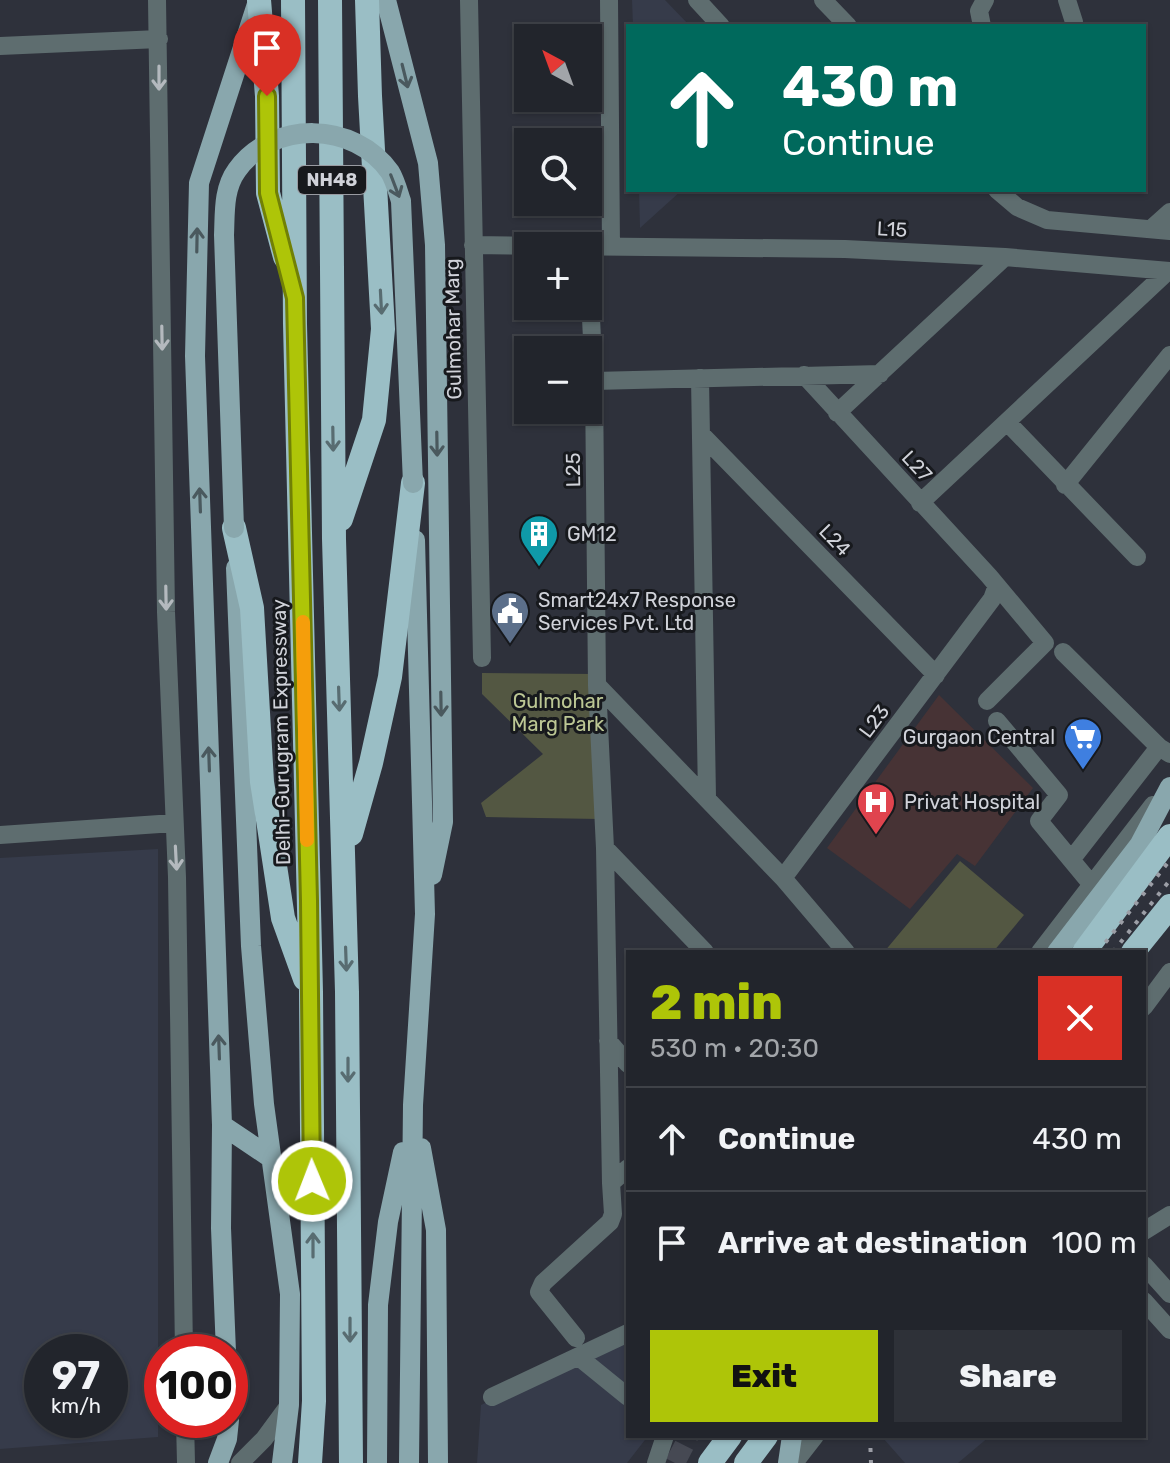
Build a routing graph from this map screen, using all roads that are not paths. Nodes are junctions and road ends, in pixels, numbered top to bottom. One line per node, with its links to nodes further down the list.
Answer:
1 (157, 0): 17 (street)
2 (259, 0): 27 (highway); 75 (main road, one-way to 2)
3 (293, 0): 27 (highway, Delhi-Gurugram Expressway / NH48)
4 (330, 0): 41 (highway, NH48, one-way to 41)
5 (367, 0): 41 (highway, one-way to 41)
6 (386, 0): 62 (main road, one-way to 62)
7 (469, 0): 23 (street, Gulmohar Marg)
8 (609, 0): 24 (street)
9 (697, 0): 13 (street)
10 (985, 0): 15 (street)
11 (1067, 0): 16 (street)
12 (831, 3): 14 (street)
13 (719, 24)
14 (847, 24)
15 (982, 24)
16 (1074, 24)
17 (159, 39): 18 (street); 53 (street, one-way to 53)
18 (0, 46)
19 (999, 192): 21 (street)
20 (1170, 212): 21 (street)
21 (1151, 229): 22 (street)
22 (1170, 231)
23 (473, 245): 24 (street, L15); 45 (street, Gulmohar Marg)
24 (611, 246): 25 (street, L15)
25 (1005, 257): 26 (street, L15); 29 (street)
26 (1169, 271): 34 (street)
27 (295, 298): 70 (highway, Delhi-Gurugram Expressway / NH48)
28 (1170, 355): 38 (street)
29 (880, 374): 30 (street); 33 (street)
30 (804, 375): 31 (street); 33 (street, L27)
31 (700, 378): 32 (street); 36 (street)
32 (602, 381)
33 (837, 413): 39 (street, L27)
34 (1007, 422): 38 (street); 39 (street)
35 (594, 424): 47 (street, L25)
36 (702, 435): 46 (street, L24); 52 (street)
37 (413, 483): 40 (main road, one-way to 37, bridge); 57 (highway); 62 (main road)
38 (1065, 485): 42 (street)
39 (920, 503): 43 (street, L27)
40 (234, 528): 70 (highway); 76 (main road)
41 (334, 539): 57 (highway, NH48, one-way to 57)
42 (1137, 557)
43 (996, 588): 46 (street, L23); 48 (street, L27)
44 (1063, 652): 50 (street)
45 (482, 658)
46 (936, 675): 59 (street, L23)
47 (597, 685): 52 (street); 56 (street, L25)
48 (987, 701)
49 (997, 721): 58 (street)
50 (1165, 750): 58 (street)
51 (1170, 785): 60 (street); 66 (main road)
52 (707, 798): 59 (street)
53 (174, 823): 54 (street); 87 (street, one-way to 87)
54 (0, 835)
55 (1170, 836): 67 (highway)
56 (605, 848): 63 (street); 72 (street, L25)
57 (344, 859): 107 (highway, NH48, one-way to 107)
58 (1071, 860): 60 (street)
59 (783, 878): 64 (street)
60 (1092, 885): 65 (street)
61 (1170, 906): 68 (highway)
62 (425, 914): 74 (main road)
63 (703, 950)
64 (844, 950)
65 (1042, 950)
66 (1059, 950)
67 (1085, 950)
68 (1135, 950)
69 (1170, 972): 71 (street)
70 (311, 992): 106 (highway, Delhi-Gurugram Expressway / NH48, one-way to 70)
71 (1146, 1004)
72 (608, 1041): 73 (street); 78 (street, L25)
73 (626, 1062)
74 (413, 1105): 108 (main road); 109 (main road); 110 (main road)
75 (222, 1125): 76 (main road); 88 (main road)
76 (271, 1158): 94 (main road)
77 (626, 1170): 78 (street)
78 (611, 1183): 79 (street, L25)
79 (613, 1206): 81 (street); 90 (street)
80 (1170, 1215): 82 (street)
81 (626, 1217)
82 (1146, 1230)
83 (1146, 1267): 84 (street)
84 (1170, 1294)
85 (1146, 1303): 86 (street)
86 (1170, 1330)
87 (184, 1334)
88 (225, 1334)
89 (626, 1334): 91 (street)
90 (576, 1338)
91 (580, 1358): 92 (street); 93 (street)
92 (626, 1395)
93 (492, 1397)
94 (289, 1405): 104 (street); 105 (main road)
95 (185, 1438): 102 (street)
96 (227, 1438): 103 (main road)
97 (664, 1438): 111 (street)
98 (729, 1438): 112 (highway)
99 (765, 1438): 113 (highway)
100 (792, 1438): 114 (main road)
101 (813, 1438): 114 (street)
102 (186, 1463)
103 (218, 1463)
104 (240, 1463)
105 (282, 1463)
106 (310, 1463)
107 (351, 1463)
108 (377, 1463)
109 (409, 1463)
110 (438, 1463)
111 (656, 1463)
112 (710, 1463)
113 (746, 1463)
114 (791, 1463)

